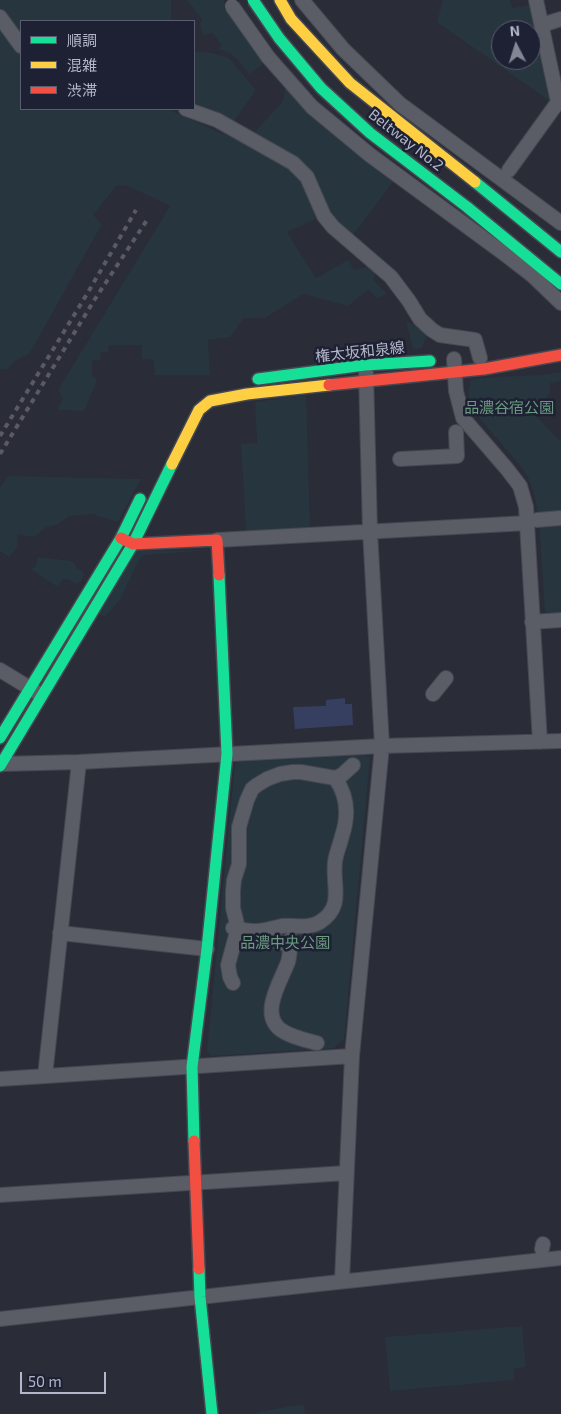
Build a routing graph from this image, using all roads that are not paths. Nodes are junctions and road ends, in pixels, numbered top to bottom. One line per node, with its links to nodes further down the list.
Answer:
1 (253, 0): 15 (street, Beltway No.2, bridge)
2 (280, 0): 14 (street, Beltway No.2)
3 (302, 0): 13 (street)
4 (536, 0): 8 (street)
5 (230, 3): 16 (street, bridge)
6 (0, 17): 9 (street)
7 (561, 19): 8 (street)
8 (542, 25): 10 (street)
9 (20, 45)
10 (559, 103): 12 (street)
11 (189, 110): 19 (street)
12 (509, 170)
13 (561, 224)
14 (561, 252)
15 (561, 284)
16 (561, 303)
17 (561, 355): 18 (street, 権太坂和泉線)
18 (535, 360): 19 (street, 権太坂和泉線); 19 (street, 権太坂和泉線)
19 (465, 362): 20 (street, 権太坂和泉線); 21 (street, 権太坂和泉線); 26 (street)
20 (365, 365): 21 (street); 22 (street, 権太坂和泉線)
21 (366, 380): 28 (street); 31 (street, 権太坂和泉線)
22 (244, 381)
23 (456, 432): 24 (street)
24 (400, 459)
25 (145, 490): 29 (street)
26 (532, 521): 27 (street); 28 (street); 33 (street)
27 (559, 521)
28 (370, 531): 30 (street); 42 (street)
29 (120, 538): 31 (street); 36 (street)
30 (217, 540): 31 (street); 43 (street)
31 (134, 544): 38 (street)
32 (561, 620): 33 (street)
33 (532, 622): 41 (street)
34 (0, 670): 36 (street)
35 (446, 678): 37 (street)
36 (30, 688): 38 (street); 39 (street)
37 (433, 694)
38 (43, 696): 45 (street)
39 (0, 738)
40 (561, 741): 41 (street)
41 (540, 742): 42 (street)
42 (382, 746): 43 (street); 54 (street)
43 (227, 754): 44 (street); 51 (street)
44 (79, 762): 45 (street); 49 (street)
45 (0, 765)
46 (353, 766): 47 (street)
47 (335, 778): 48 (street); 50 (street)
48 (235, 928): 50 (street); 52 (street)
49 (60, 933): 51 (street); 56 (street)
50 (280, 933): 53 (street)
51 (207, 949): 55 (street)
52 (233, 983)
53 (317, 1043)
54 (352, 1056): 55 (street); 58 (street)
55 (192, 1067): 56 (street); 59 (street)
56 (45, 1076): 57 (street)
57 (0, 1079)
58 (347, 1173): 59 (street); 62 (street)
59 (195, 1183): 60 (street); 63 (street)
60 (0, 1195)
61 (561, 1258): 62 (street)
62 (342, 1280): 63 (street)
63 (200, 1297): 64 (street); 65 (street)
64 (0, 1319)
65 (212, 1414)

